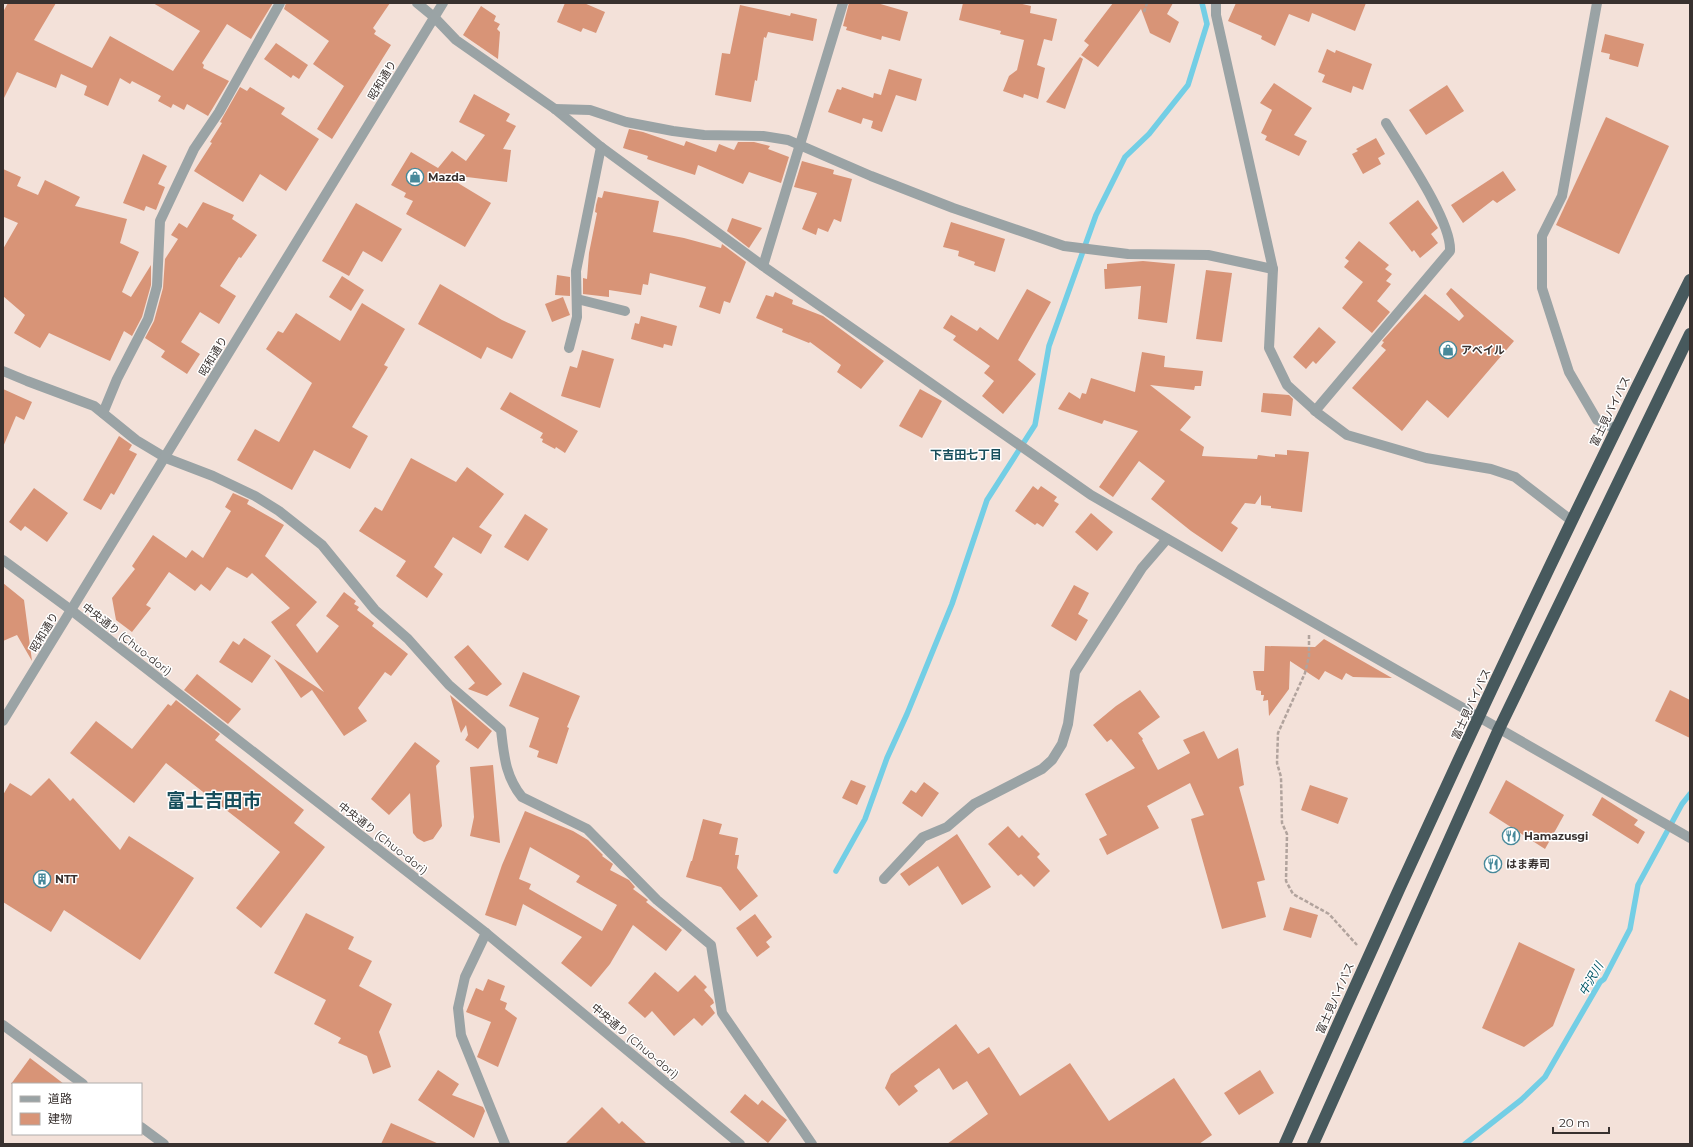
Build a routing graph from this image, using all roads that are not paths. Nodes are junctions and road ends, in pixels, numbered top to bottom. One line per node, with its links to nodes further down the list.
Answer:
1 (280, 3): 21 (street)
2 (417, 3): 7 (street)
3 (444, 3): 7 (street, 昭和通り)
4 (844, 3): 10 (street)
5 (1216, 3): 13 (street)
6 (1597, 3): 22 (street)
7 (434, 17): 8 (street); 23 (street, 昭和通り)
8 (555, 109): 10 (street); 11 (street)
9 (1386, 123): 20 (street)
10 (800, 145): 12 (street); 13 (street)
11 (601, 147): 12 (street); 15 (street)
12 (763, 266): 25 (street)
13 (1273, 269): 20 (street)
14 (1690, 280): 22 (highway, 富士見バイパス)
15 (577, 299): 16 (street); 18 (street)
16 (625, 311)
17 (1690, 334): 30 (highway)
18 (569, 348)
19 (3, 371): 21 (street)
20 (1315, 411): 24 (street)
21 (103, 413): 23 (street)
22 (1616, 429): 24 (highway, 富士見バイパス)
23 (166, 458): 27 (street, 昭和通り); 40 (street)
24 (1572, 521): 28 (highway, 富士見バイパス)
25 (1167, 539): 28 (street); 32 (street)
26 (3, 560): 27 (street, 中央通り (Chuo-dori))
27 (71, 610): 29 (street, 昭和通り); 33 (street, 中央通り (Chuo-dori))
28 (1479, 718): 30 (street); 41 (highway, 富士見バイパス)
29 (3, 721)
30 (1499, 729): 31 (street); 42 (highway)
31 (1690, 838)
32 (884, 879)
33 (486, 933): 38 (street); 39 (street, 中央通り (Chuo-dori))
34 (3, 1024): 35 (street)
35 (82, 1083)
36 (142, 1128): 37 (street)
37 (164, 1144)
38 (505, 1144)
39 (740, 1144)
40 (812, 1144)
41 (1285, 1144)
42 (1313, 1144)

